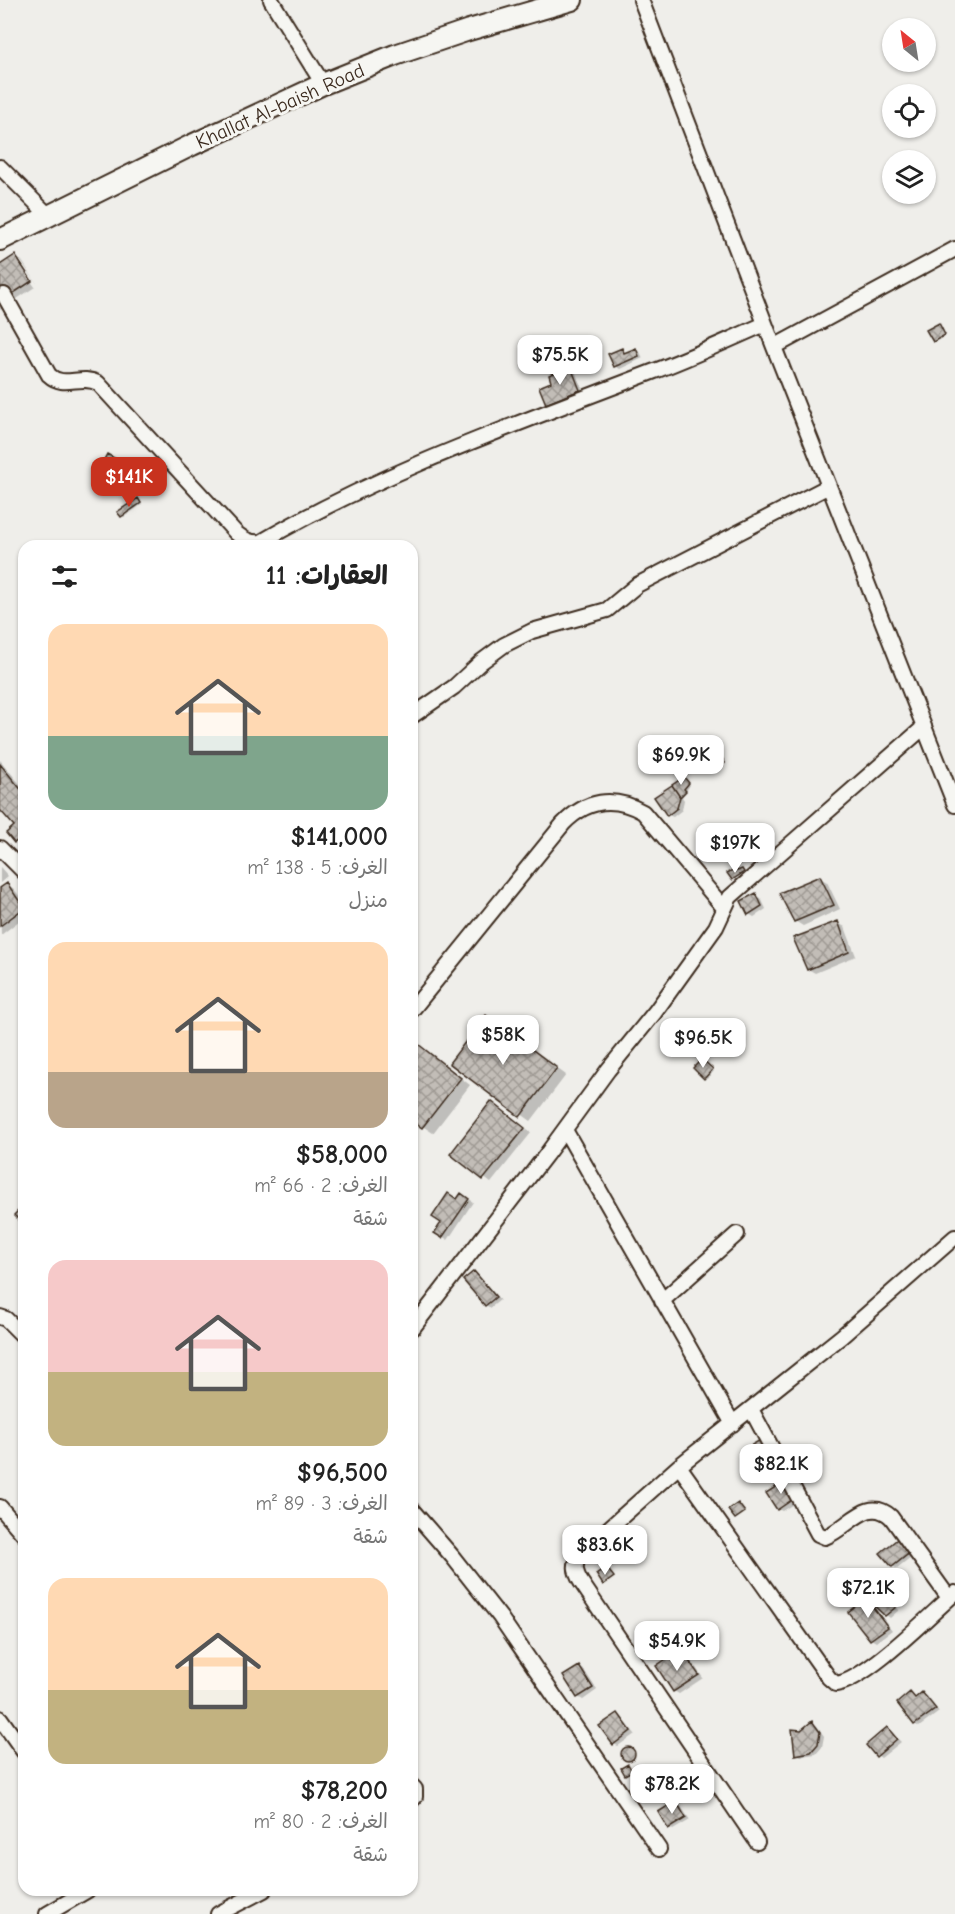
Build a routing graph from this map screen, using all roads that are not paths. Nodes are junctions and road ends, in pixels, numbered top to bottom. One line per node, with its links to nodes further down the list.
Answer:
1 (271, 0): 4 (street)
2 (572, 0): 4 (street, Khallat Al-baish Road)
3 (641, 0): 10 (street)
4 (323, 84): 6 (street, Khallat Al-baish Road)
5 (0, 167): 6 (street)
6 (49, 216): 7 (street, Khallat Al-baish Road)
7 (0, 240)
8 (955, 249): 11 (street)
9 (4, 295): 13 (street)
10 (765, 324): 11 (street); 14 (street)
11 (774, 347): 12 (street)
12 (829, 486): 15 (street); 16 (street)
13 (245, 540)
14 (265, 540)
15 (418, 712)
16 (924, 727): 17 (street); 20 (street)
17 (955, 806)
18 (0, 848): 19 (street)
19 (18, 866)
20 (724, 908): 21 (street); 22 (street)
21 (418, 1003)
22 (565, 1130): 25 (street); 27 (street)
23 (737, 1234): 25 (street)
24 (955, 1237): 29 (street)
25 (662, 1301): 30 (street)
26 (0, 1317): 28 (street)
27 (418, 1321)
28 (18, 1331)
29 (751, 1409): 30 (street); 35 (street)
30 (733, 1424): 31 (street)
31 (679, 1466): 35 (street); 38 (street)
32 (0, 1507): 34 (street)
33 (418, 1517): 39 (street)
34 (18, 1528)
35 (952, 1596)
36 (0, 1718): 37 (street)
37 (18, 1744)
38 (757, 1842)
39 (659, 1849)
40 (78, 1896): 42 (street)
41 (252, 1896): 43 (street)
42 (47, 1914)
43 (218, 1914)

